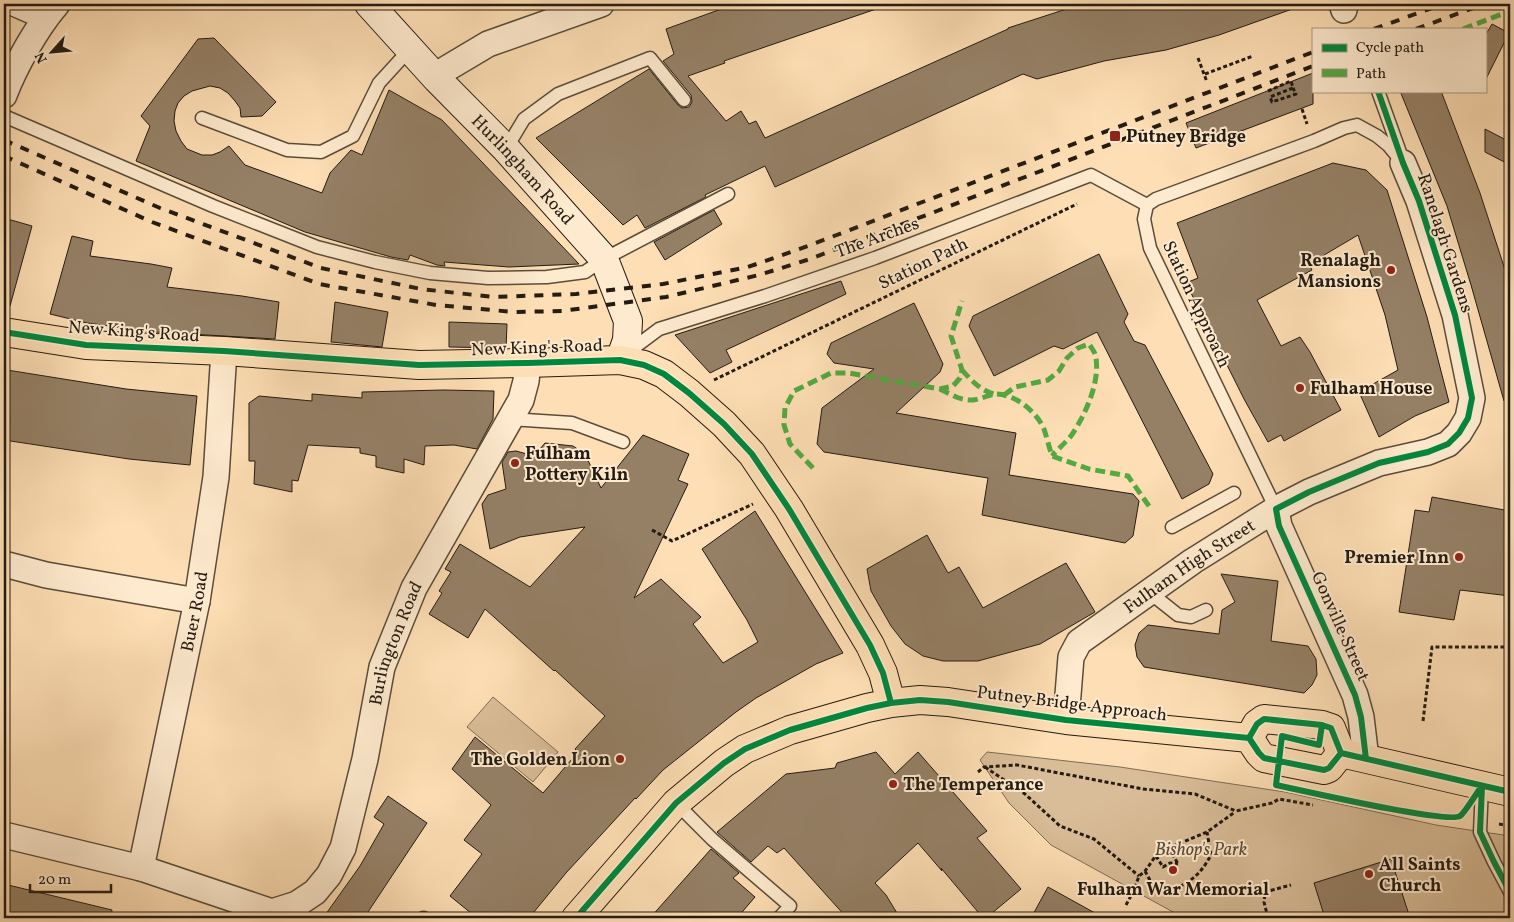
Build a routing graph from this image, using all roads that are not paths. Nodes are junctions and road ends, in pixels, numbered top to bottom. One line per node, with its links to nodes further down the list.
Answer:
1 (16, 4): 4 (street)
2 (369, 4): 5 (street, Hurlingham Road)
3 (601, 4): 6 (street)
4 (51, 10): 8 (street)
5 (410, 49): 6 (street, Hurlingham Road); 11 (lane)
6 (437, 79): 12 (street, Hurlingham Road)
7 (1378, 92): 13 (lane, Ranelagh Gardens)
8 (4, 95)
9 (684, 100): 12 (lane)
10 (4, 116): 16 (lane)
11 (202, 118)
12 (506, 149): 16 (street, Hurlingham Road)
13 (1403, 163): 15 (lane); 22 (street, Ranelagh Gardens)
14 (728, 194): 16 (lane)
15 (1148, 205): 19 (lane, The Arches); 25 (lane, Station Approach)
16 (604, 259): 19 (street, Hurlingham Road)
17 (4, 332): 18 (main road, New King's Road)
18 (224, 351): 20 (main road, New King's Road); 29 (street, Buer Road)
19 (620, 360): 20 (main road, New King's Road); 31 (main road, New King's Road)
20 (528, 363): 21 (street, Burlington Road)
21 (510, 419): 23 (lane); 39 (street, Burlington Road)
22 (1459, 433): 25 (street, Fulham High Street)
23 (623, 442)
24 (1234, 493): 26 (lane)
25 (1276, 509): 28 (street, Fulham High Street); 34 (street, Gonville Street)
26 (1172, 527)
27 (4, 564): 29 (street)
28 (1149, 592): 30 (lane); 32 (street, Fulham High Street)
29 (198, 601): 39 (street, Buer Road)
30 (1206, 610)
31 (892, 703): 32 (main road, Putney Bridge Approach); 37 (main road)
32 (1066, 720): 33 (main road, Putney Bridge Approach)
33 (1249, 738): 34 (main road); 34 (main road)
34 (1354, 756): 35 (main road)
35 (1482, 786): 36 (main road); 40 (lane)
36 (1510, 792)
37 (676, 803): 41 (main road); 42 (lane)
38 (4, 835): 39 (street)
39 (142, 868)
40 (1510, 892)
41 (576, 918)
42 (779, 918)

